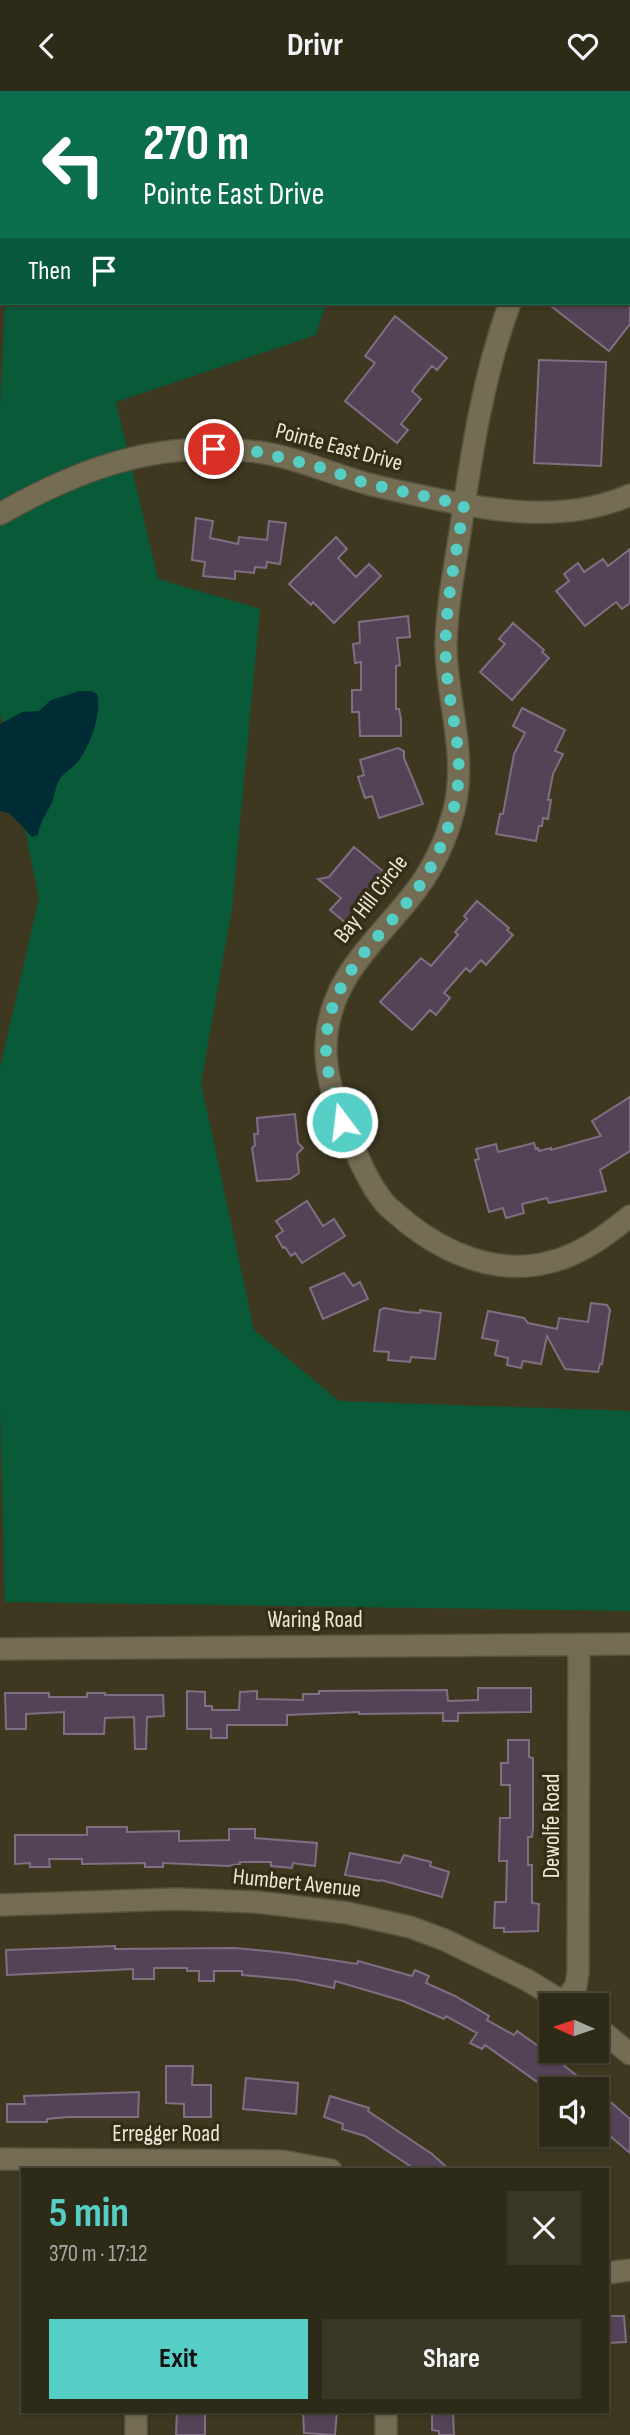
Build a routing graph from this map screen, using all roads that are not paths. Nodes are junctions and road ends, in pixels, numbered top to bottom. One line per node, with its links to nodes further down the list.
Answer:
1 (509, 305): 3 (street, Bay Hill Circle)
2 (630, 495): 3 (street, Pointe East Drive)
3 (464, 505): 4 (street, Pointe East Drive); 5 (street, Bay Hill Circle)
4 (0, 514)
5 (630, 1216)
6 (630, 1644): 7 (street, Waring Road)
7 (579, 1645): 8 (street, Waring Road); 11 (street, Dewolfe Road)
8 (0, 1649)
9 (0, 1905): 10 (street, Humbert Avenue)
10 (548, 1993)
11 (572, 1993)
12 (609, 2037): 13 (street)
13 (630, 2054)
14 (0, 2159): 15 (street, Erregger Road)
15 (132, 2165): 16 (street, Erregger Road)
16 (320, 2168)
17 (630, 2270): 18 (street)
18 (609, 2273)
19 (136, 2413): 21 (street)
20 (386, 2413): 22 (street)
21 (136, 2435)
22 (386, 2435)

